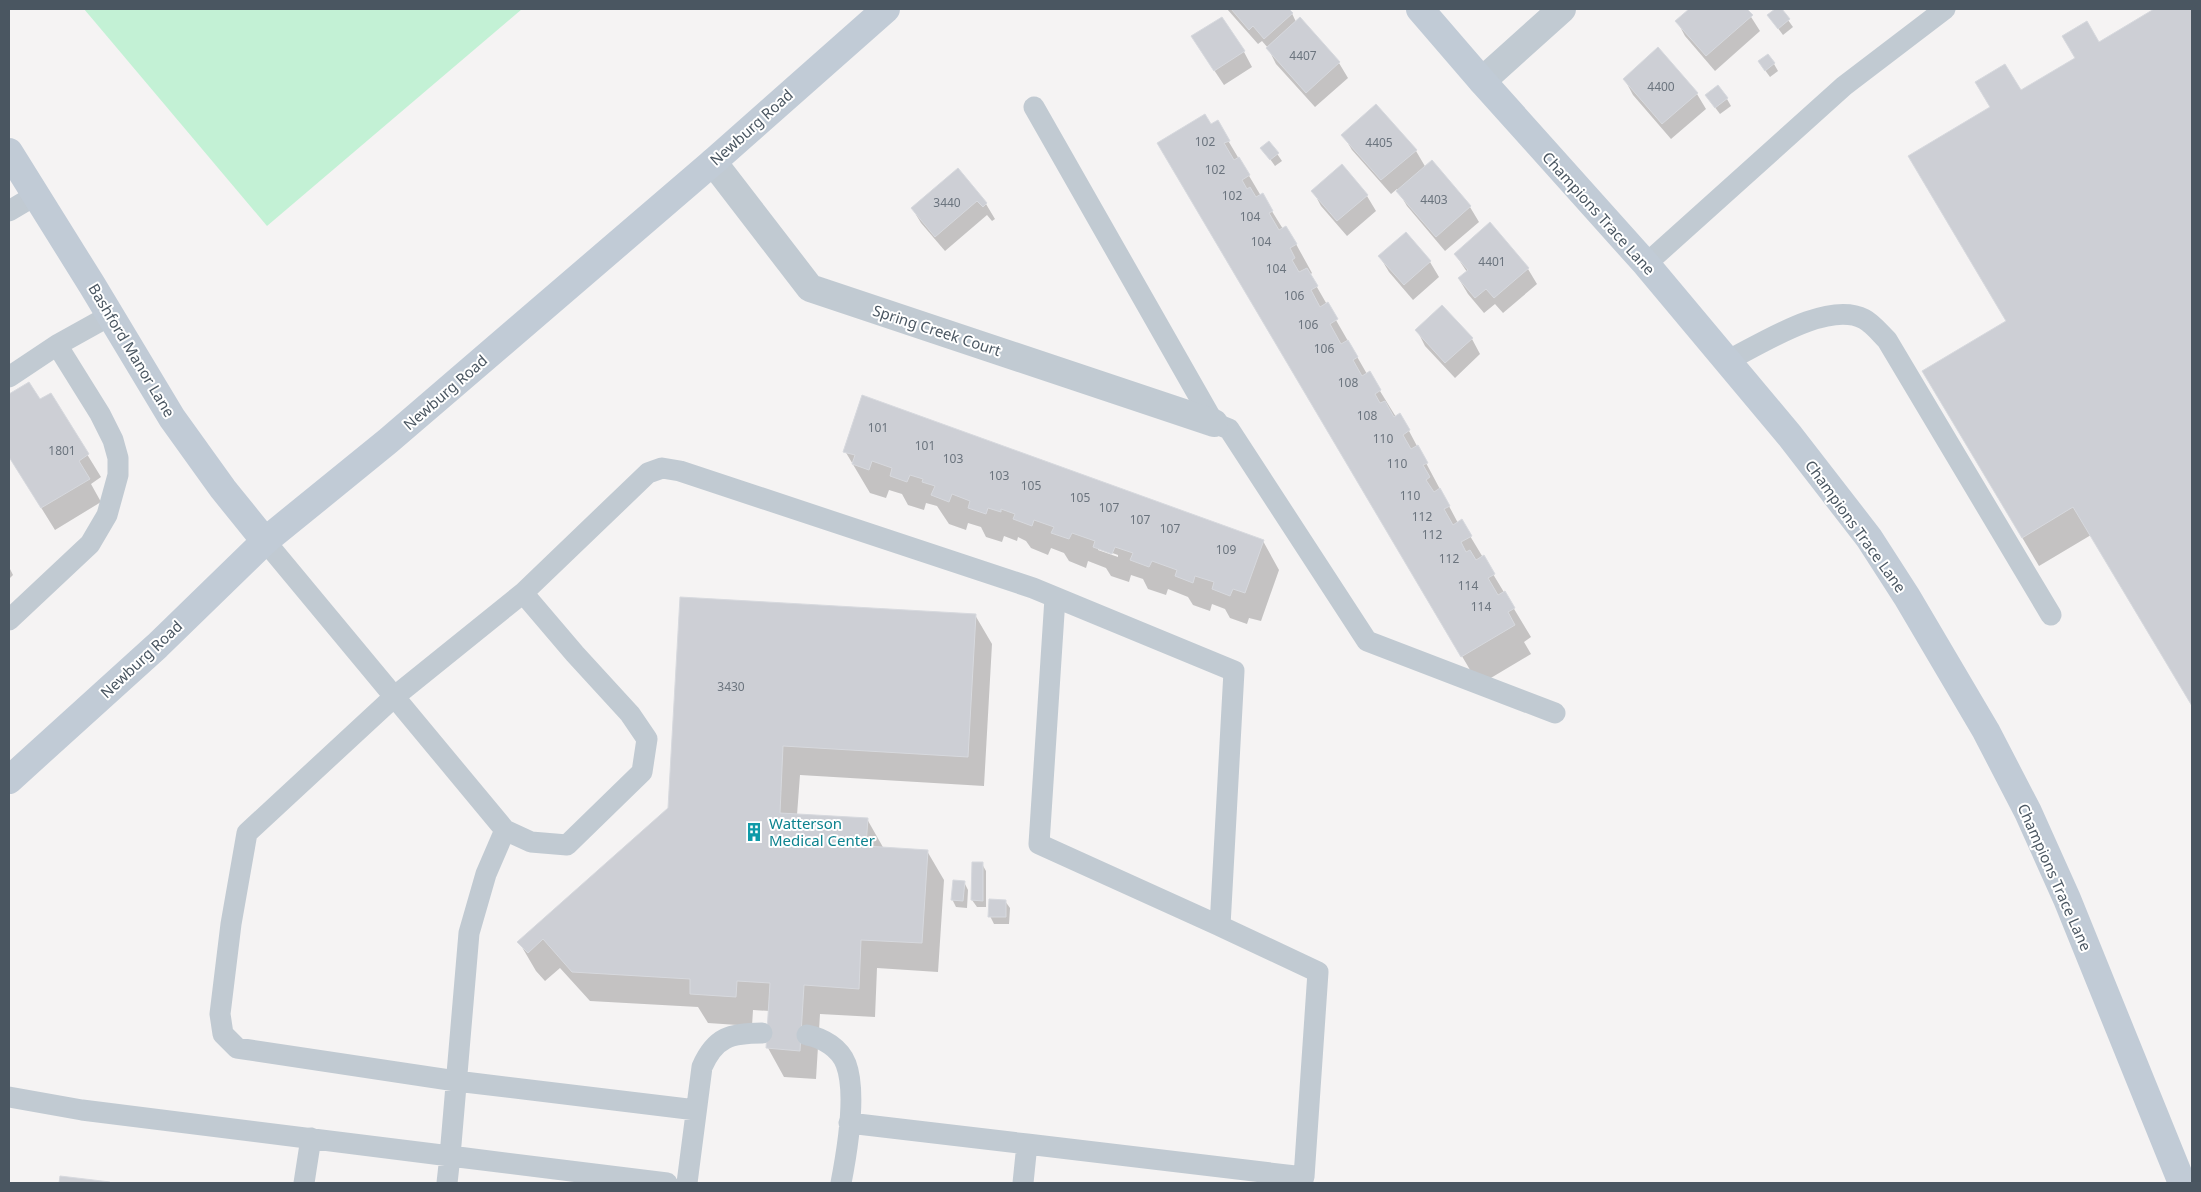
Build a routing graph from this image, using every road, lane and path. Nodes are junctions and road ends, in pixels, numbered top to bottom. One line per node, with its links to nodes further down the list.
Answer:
1 (886, 9): 8 (street, Newburg Road)
2 (1420, 9): 5 (street, Champions Trace Lane)
3 (1562, 9): 5 (street)
4 (1945, 9): 11 (lane)
5 (1482, 81): 11 (street, Champions Trace Lane)
6 (1034, 107): 16 (lane)
7 (9, 152): 9 (street, Bashford Manor Lane)
8 (713, 162): 16 (street, Spring Creek Court); 17 (street, Newburg Road)
9 (36, 194): 10 (lane); 12 (street, Bashford Manor Lane)
10 (9, 211)
11 (1646, 264): 14 (street, Champions Trace Lane)
12 (111, 315): 13 (lane); 17 (street, Bashford Manor Lane)
13 (57, 345): 15 (lane); 21 (lane)
14 (1727, 361): 20 (lane); 36 (street, Champions Trace Lane)
15 (9, 377)
16 (1214, 422): 23 (lane)
17 (265, 541): 22 (lane); 24 (street, Newburg Road)
18 (523, 593): 19 (lane); 22 (lane); 25 (lane)
19 (1055, 598): 26 (lane); 26 (lane)
20 (2051, 615)
21 (9, 620)
22 (394, 697): 25 (lane); 29 (lane)
23 (1555, 713)
24 (9, 780)
25 (505, 830): 29 (lane)
26 (1220, 926): 34 (lane)
27 (762, 1033): 31 (lane)
28 (807, 1035): 32 (lane)
29 (456, 1081): 31 (lane); 35 (lane)
30 (9, 1098): 33 (lane)
31 (696, 1110): 40 (lane)
32 (849, 1123): 34 (lane); 41 (lane)
33 (311, 1138): 35 (lane); 37 (lane)
34 (1027, 1144): 42 (lane)
35 (450, 1156): 38 (lane); 39 (lane)
36 (2184, 1175)
37 (304, 1183)
38 (447, 1183)
39 (667, 1183)
40 (687, 1183)
41 (841, 1183)
42 (1022, 1183)

